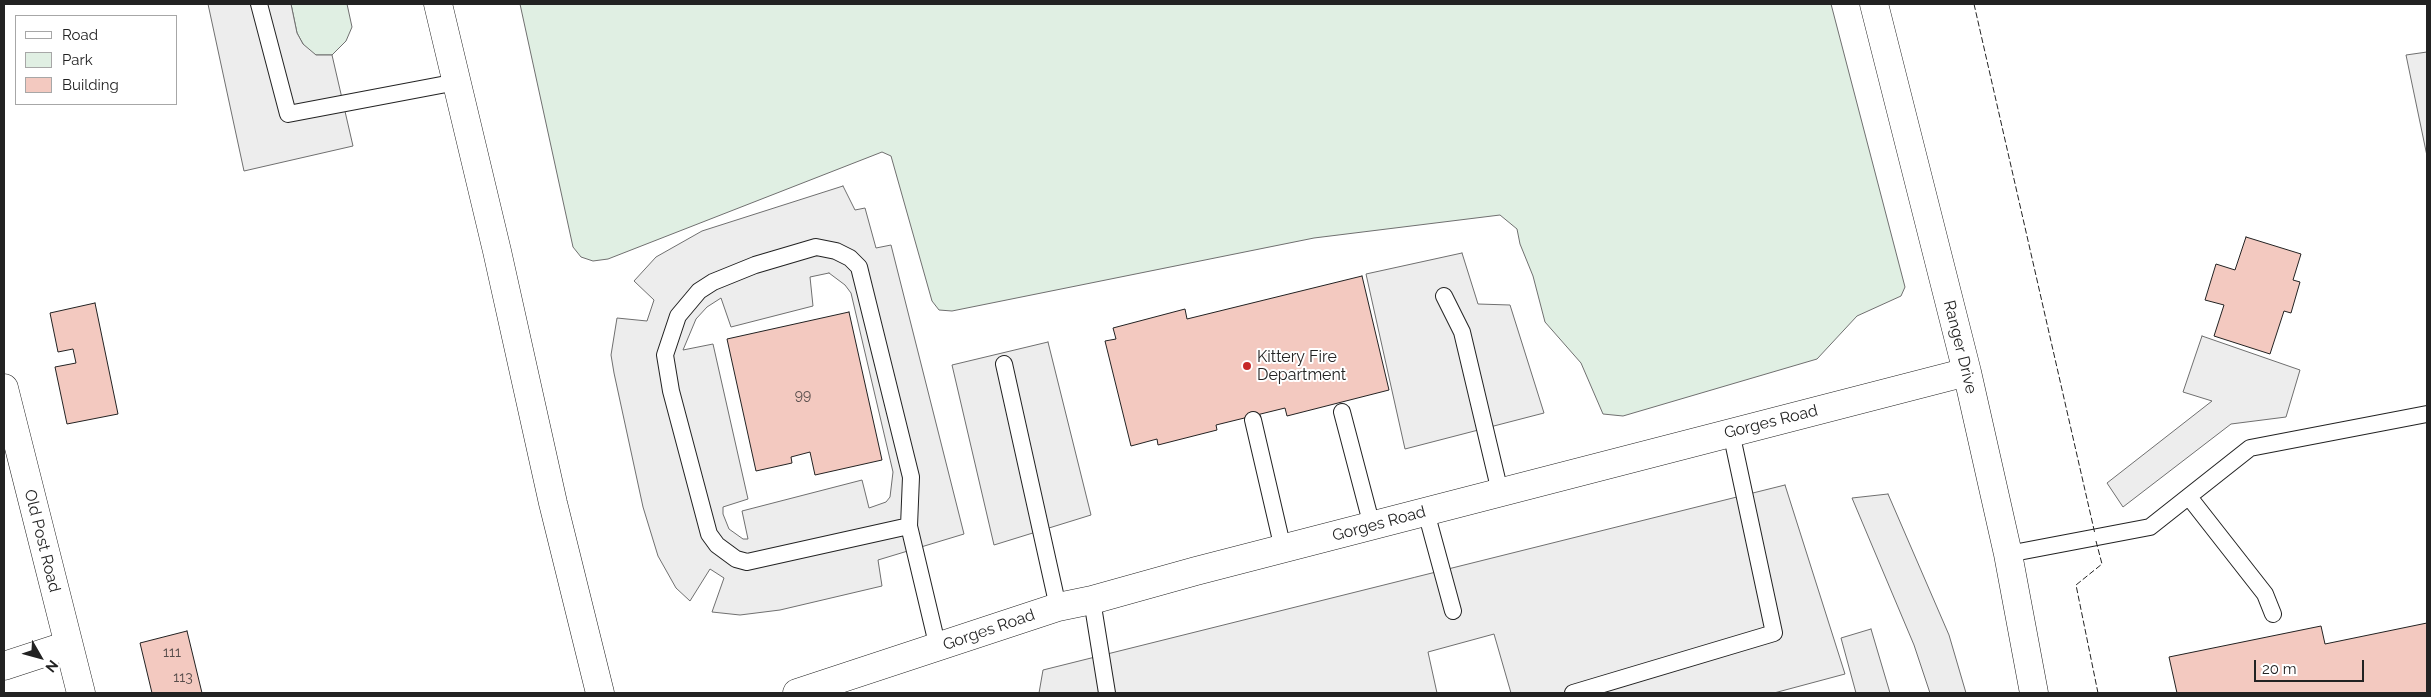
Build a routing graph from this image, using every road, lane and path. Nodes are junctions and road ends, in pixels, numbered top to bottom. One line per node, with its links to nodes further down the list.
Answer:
1 (259, 4): 4 (lane)
2 (438, 4): 4 (street)
3 (1874, 4): 7 (street, Ranger Drive)
4 (457, 82): 28 (street)
5 (1444, 296): 13 (lane)
6 (1004, 364): 21 (lane)
7 (1967, 372): 12 (street, Gorges Road); 19 (street, Ranger Drive)
8 (4, 388): 24 (street, Old Post Road)
9 (1342, 412): 17 (lane)
10 (2427, 414): 14 (lane)
11 (1252, 420): 18 (lane)
12 (1732, 432): 13 (street, Gorges Road); 31 (lane)
13 (1500, 492): 15 (street, Gorges Road)
14 (2189, 496): 19 (lane); 23 (lane)
15 (1426, 512): 17 (street, Gorges Road); 22 (lane)
16 (909, 526): 16 (lane); 25 (lane)
17 (1372, 526): 18 (street, Gorges Road)
18 (1283, 549): 20 (street, Gorges Road)
19 (2008, 554): 32 (street, Ranger Drive)
20 (1092, 600): 21 (street, Gorges Road); 30 (lane)
21 (1058, 607): 25 (street, Gorges Road)
22 (1453, 611)
23 (2273, 614)
24 (68, 645): 26 (street); 27 (street, Old Post Road)
25 (938, 648): 29 (street, Gorges Road)
26 (4, 666)
27 (81, 693)
28 (600, 693)
29 (797, 693)
30 (1107, 693)
31 (1573, 693)
32 (2034, 693)

